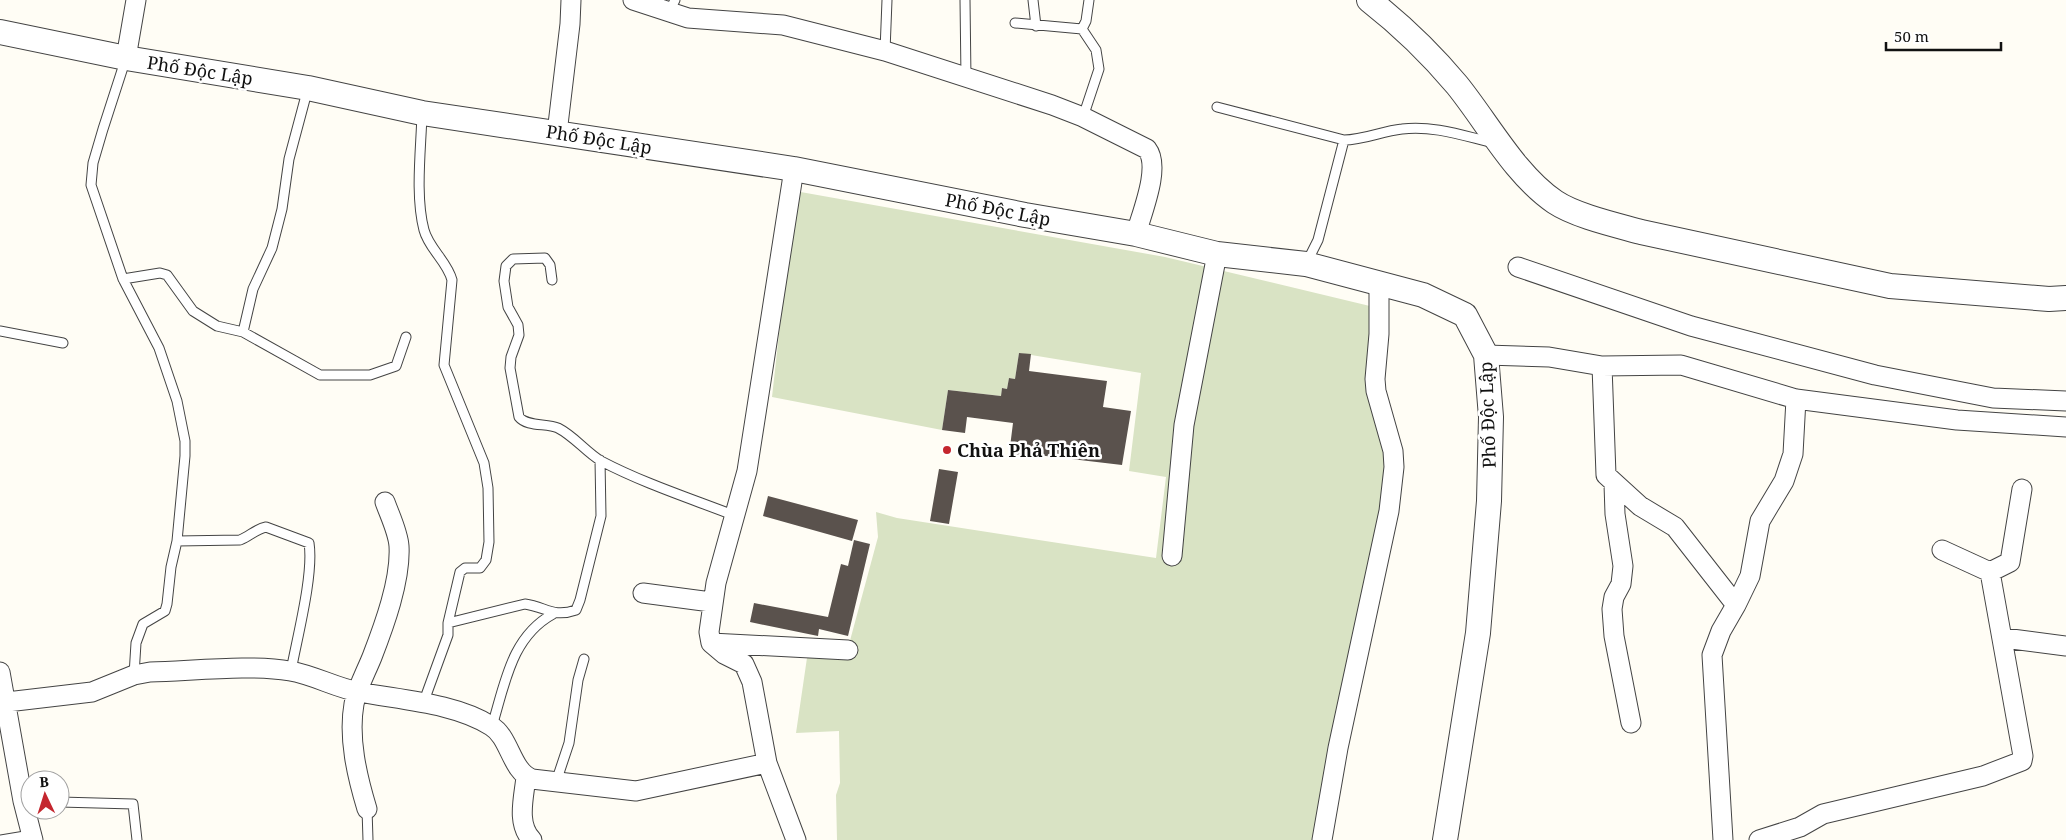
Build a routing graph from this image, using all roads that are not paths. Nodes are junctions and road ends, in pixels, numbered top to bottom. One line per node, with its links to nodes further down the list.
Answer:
1 (136, 0): 15 (street)
2 (571, 0): 21 (street)
3 (633, 0): 9 (street)
4 (887, 0): 14 (lane)
5 (965, 0): 16 (lane)
6 (1033, 0): 11 (lane)
7 (1089, 0): 12 (lane)
8 (1369, 0): 23 (street)
9 (672, 6): 14 (street)
10 (1015, 23): 11 (lane)
11 (1036, 26): 12 (lane)
12 (1082, 28): 20 (lane)
13 (0, 32): 15 (street, Phố Độc Lập)
14 (885, 51): 16 (street)
15 (126, 58): 17 (street, Phố Độc Lập); 29 (lane)
16 (966, 78): 20 (street)
17 (308, 88): 19 (street, Phố Độc Lập); 34 (lane)
18 (1217, 107): 22 (lane)
19 (422, 113): 21 (street, Phố Độc Lập); 55 (lane)
20 (1084, 117): 25 (street)
21 (558, 133): 24 (street, Phố Độc Lập)
22 (1344, 140): 23 (lane); 27 (lane)
23 (1501, 144): 32 (street)
24 (794, 169): 25 (street, Phố Độc Lập); 46 (street)
25 (1136, 234): 26 (street, Phố Độc Lập)
26 (1217, 254): 27 (street, Phố Độc Lập); 49 (street)
27 (1306, 264): 31 (street, Phố Độc Lập)
28 (1518, 267): 40 (street)
29 (123, 279): 34 (lane); 47 (lane)
30 (552, 280): 42 (lane)
31 (1379, 285): 37 (street, Phố Độc Lập); 82 (street)
32 (2066, 298)
33 (0, 331): 36 (lane)
34 (243, 332): 35 (lane)
35 (406, 337)
36 (63, 343)
37 (1486, 355): 38 (street); 83 (street, Phố Độc Lập)
38 (1602, 366): 39 (street); 43 (street)
39 (1796, 399): 41 (street); 53 (street)
40 (2066, 401)
41 (2066, 427)
42 (600, 460): 46 (lane); 54 (lane)
43 (1614, 484): 53 (street); 67 (street)
44 (2022, 489): 50 (street)
45 (385, 502): 64 (street)
46 (733, 515): 52 (street)
47 (177, 540): 61 (lane); 63 (lane)
48 (1942, 550): 50 (street)
49 (1172, 556)
50 (1990, 572): 56 (street)
51 (643, 593): 52 (street)
52 (712, 602): 57 (street)
53 (1736, 605): 84 (street)
54 (552, 614): 55 (lane); 68 (lane)
55 (448, 623): 66 (lane)
56 (2004, 638): 58 (street); 85 (street)
57 (712, 643): 59 (street); 69 (street)
58 (2066, 646)
59 (848, 650)
60 (584, 659): 72 (lane)
61 (291, 671): 63 (street); 64 (street)
62 (0, 672): 65 (street)
63 (134, 675): 65 (street)
64 (357, 692): 66 (street); 74 (street)
65 (4, 696): 70 (street)
66 (424, 701): 68 (street)
67 (1631, 723)
68 (492, 726): 71 (street)
69 (767, 763): 72 (street); 81 (street)
70 (20, 770)
71 (526, 777): 72 (street); 80 (street)
72 (556, 782)
73 (70, 802): 78 (lane)
74 (367, 809): 79 (lane)
75 (30, 820): 76 (street)
76 (32, 837): 77 (lane)
77 (1, 840)
78 (137, 840)
79 (368, 840)
80 (532, 840)
81 (796, 840)
82 (1322, 840)
83 (1445, 840)
84 (1723, 840)
85 (1759, 840)

